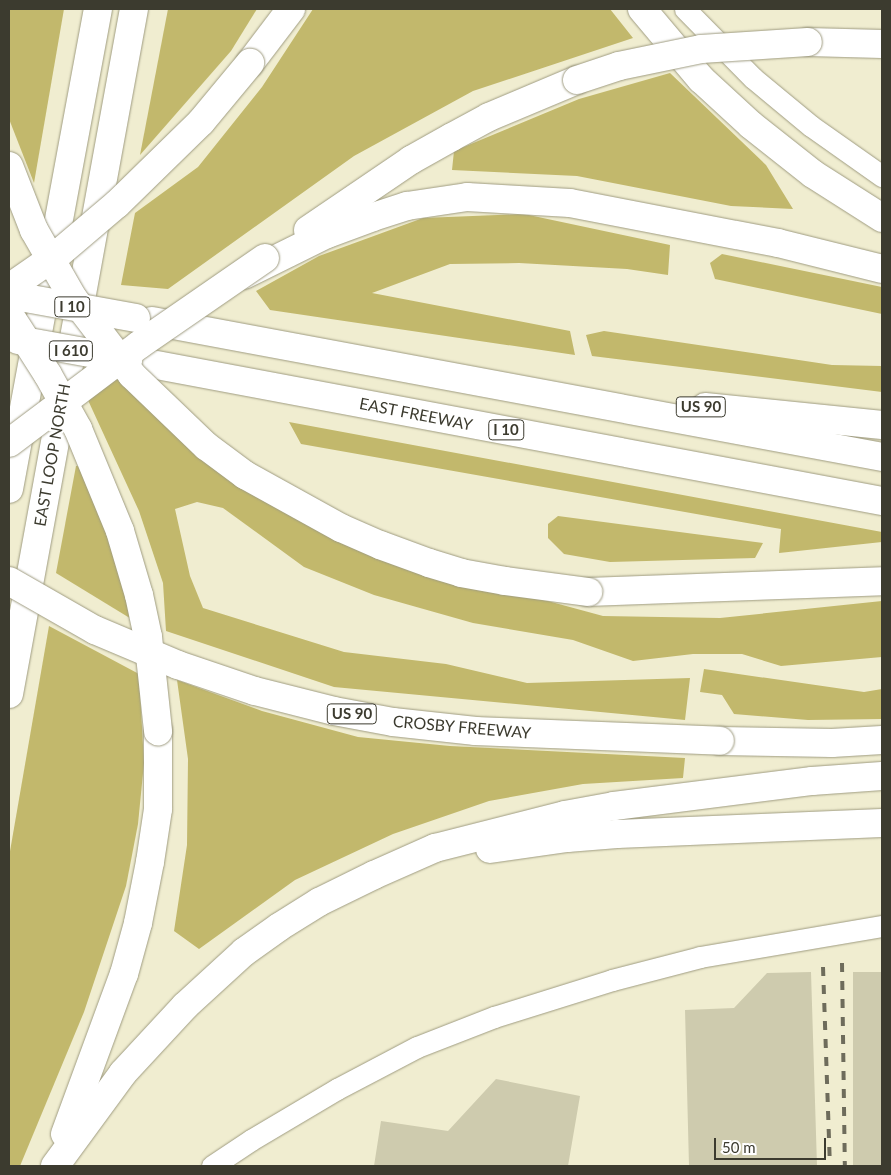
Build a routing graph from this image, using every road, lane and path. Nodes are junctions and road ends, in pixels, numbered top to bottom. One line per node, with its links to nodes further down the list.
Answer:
1 (98, 9): 20 (highway, I 610)
2 (134, 9): 24 (highway, EAST LOOP NORTH / I 610)
3 (291, 9): 12 (highway, bridge)
4 (642, 9): 9 (highway)
5 (685, 9): 8 (main road)
6 (882, 44): 10 (highway, bridge)
7 (9, 166): 23 (highway, bridge)
8 (882, 176)
9 (882, 218)
10 (267, 261): 11 (highway); 18 (highway, bridge)
11 (882, 269)
12 (9, 288)
13 (9, 295): 16 (highway, I 10, bridge)
14 (9, 314): 30 (highway, bridge)
15 (9, 338): 21 (highway, EAST FREEWAY / I 10, bridge)
16 (520, 388): 17 (highway, US 90); 19 (highway, I 10)
17 (882, 425)
18 (9, 443)
19 (882, 457)
20 (9, 489)
21 (882, 501)
22 (9, 581): 25 (highway, CROSBY FREEWAY / US 90, bridge)
23 (882, 581)
24 (9, 694)
25 (882, 740)
26 (882, 776): 28 (highway)
27 (882, 823): 28 (highway)
28 (320, 902): 30 (highway)
29 (882, 926): 31 (main road)
30 (54, 1166)
31 (212, 1166)

